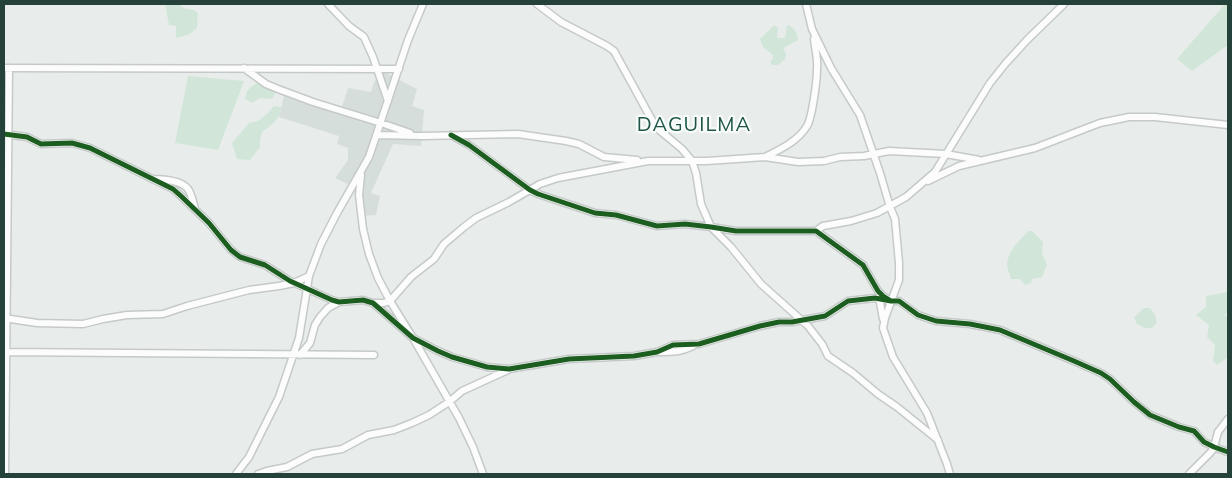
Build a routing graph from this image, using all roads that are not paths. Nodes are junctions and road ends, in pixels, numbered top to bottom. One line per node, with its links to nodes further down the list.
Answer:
1 (328, 4): 9 (street)
2 (423, 4): 10 (street)
3 (537, 4): 23 (street)
4 (806, 4): 6 (street)
5 (1064, 4): 19 (street)
6 (812, 29): 18 (street); 20 (street)
7 (6, 68): 8 (street); 14 (street)
8 (244, 68): 9 (street); 12 (street)
9 (377, 69): 10 (street); 11 (street)
10 (399, 69): 11 (street)
11 (388, 102): 12 (street)
12 (381, 123): 15 (street); 17 (street)
13 (1228, 125): 21 (street)
14 (6, 134): 25 (street); 41 (street)
15 (377, 135): 17 (street); 24 (street)
16 (451, 135): 17 (street); 22 (street); 27 (street)
17 (416, 136)
18 (873, 154): 19 (street); 20 (street); 28 (street)
19 (946, 154): 21 (street); 26 (street)
20 (766, 156): 23 (street)
21 (979, 160): 26 (street)
22 (648, 161): 23 (street); 27 (street)
23 (692, 161): 30 (street)
24 (361, 172): 32 (street); 37 (street)
25 (151, 179): 29 (street); 29 (street)
26 (920, 186): 28 (street)
27 (530, 190): 30 (street); 37 (street)
28 (890, 207): 31 (street); 38 (street)
29 (195, 210): 33 (street)
30 (711, 227): 31 (street); 42 (street)
31 (816, 231): 34 (street)
32 (309, 276): 33 (street); 35 (street)
33 (294, 283): 35 (street); 41 (street)
34 (876, 287): 36 (street); 38 (street)
35 (307, 289): 39 (street); 46 (street)
36 (879, 299): 38 (street); 42 (street); 43 (street)
37 (390, 300): 40 (street); 44 (street)
38 (891, 301): 43 (street); 52 (street)
39 (339, 302): 40 (street); 46 (street)
40 (373, 303): 44 (street)
41 (5, 318): 45 (street)
42 (802, 320): 48 (street); 51 (street)
43 (884, 323): 51 (street)
44 (413, 338): 48 (street); 49 (street)
45 (5, 352): 46 (street); 54 (street)
46 (298, 354): 47 (street); 55 (street)
47 (374, 354)
48 (509, 369): 49 (street)
49 (449, 402): 56 (street); 57 (street)
50 (1228, 419): 52 (street)
51 (938, 440): 58 (street)
52 (1214, 447): 53 (street); 59 (street)
53 (1228, 452)
54 (5, 474)
55 (236, 474)
56 (258, 474)
57 (483, 474)
58 (950, 474)
59 (1189, 474)

